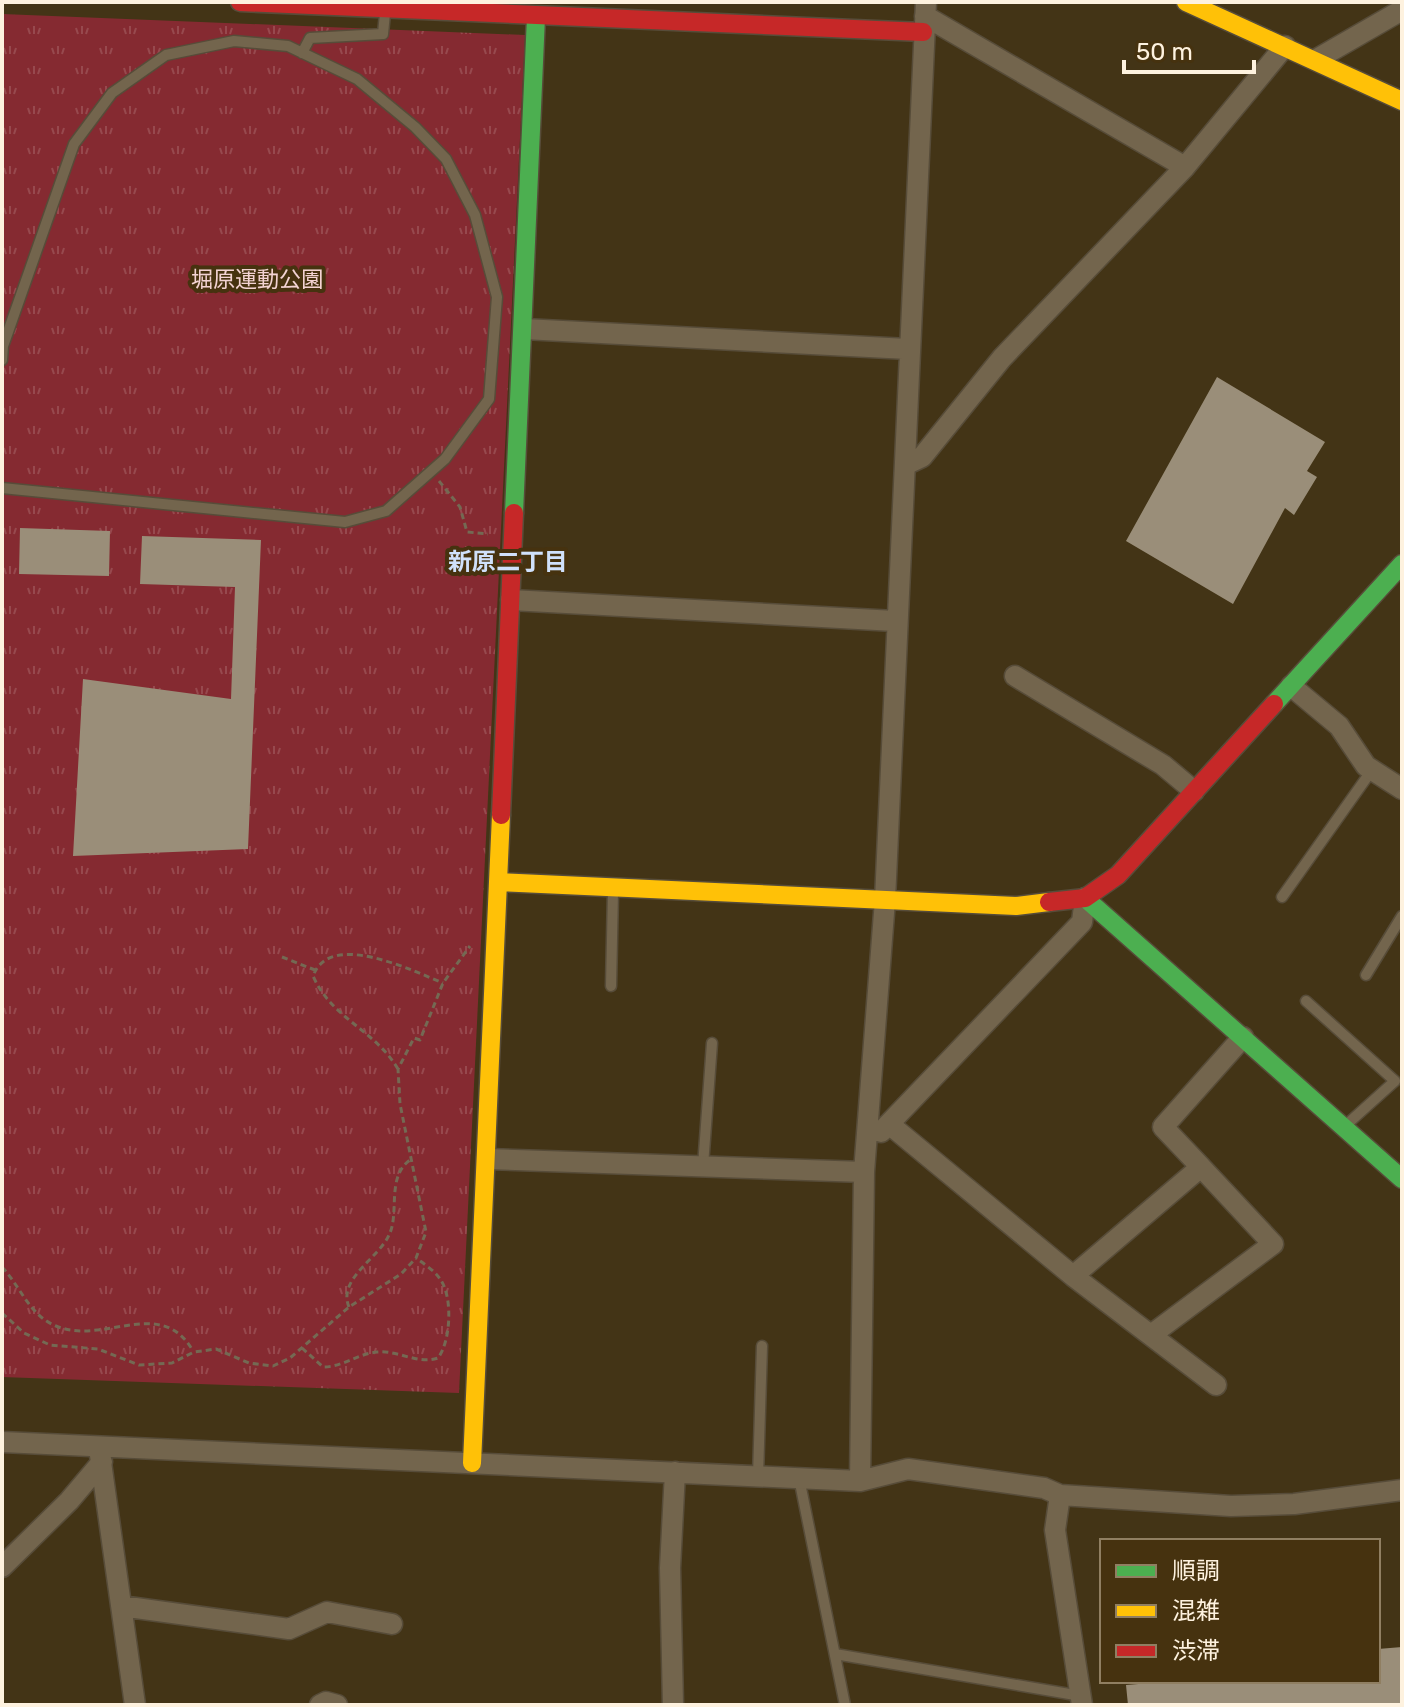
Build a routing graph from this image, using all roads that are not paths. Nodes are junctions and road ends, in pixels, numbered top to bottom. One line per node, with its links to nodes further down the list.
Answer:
1 (240, 2): 3 (street)
2 (1192, 3): 7 (street)
3 (392, 7): 5 (street); 8 (lane)
4 (1402, 10): 9 (street)
5 (536, 17): 6 (street); 12 (street)
6 (925, 17): 11 (street); 13 (street)
7 (1285, 46): 9 (street); 11 (street)
8 (302, 53): 14 (lane); 15 (lane)
9 (1317, 59): 10 (street)
10 (1402, 101)
11 (1185, 167): 16 (street)
12 (524, 329): 13 (street); 15 (street)
13 (908, 349): 16 (street)
14 (2, 360)
15 (504, 402): 17 (lane); 19 (street)
16 (905, 465): 20 (street)
17 (2, 488)
18 (1402, 564): 22 (street)
19 (511, 600): 20 (street); 26 (street)
20 (895, 621): 30 (street)
21 (1015, 676): 25 (street)
22 (1291, 686): 23 (street); 25 (street)
23 (1372, 770): 24 (street); 28 (lane)
24 (1402, 789)
25 (1194, 791): 29 (street)
26 (499, 882): 27 (street); 40 (street)
27 (613, 886): 30 (street); 33 (lane)
28 (1282, 897)
29 (1085, 898): 30 (street); 35 (street); 37 (street)
30 (885, 900): 39 (street)
31 (1402, 916): 32 (lane)
32 (1366, 975)
33 (611, 986)
34 (1306, 1001): 38 (lane)
35 (1243, 1037): 38 (street); 42 (street)
36 (712, 1043): 41 (lane)
37 (889, 1124): 39 (street); 45 (street)
38 (1344, 1127): 44 (street)
39 (866, 1146): 43 (street)
40 (487, 1159): 41 (street); 51 (street)
41 (703, 1166): 43 (street)
42 (1201, 1167): 45 (street); 46 (street)
43 (864, 1172): 55 (street)
44 (1402, 1179)
45 (1073, 1276): 46 (street)
46 (1151, 1335): 48 (street)
47 (762, 1346): 53 (lane)
48 (1216, 1385)
49 (2, 1442): 50 (street)
50 (100, 1455): 51 (street); 58 (street); 59 (street)
51 (472, 1463): 52 (street)
52 (675, 1472): 53 (street); 66 (street)
53 (758, 1476): 54 (street)
54 (799, 1478): 55 (street); 61 (lane)
55 (860, 1481): 57 (street)
56 (1402, 1490): 57 (street)
57 (1060, 1495): 62 (street)
58 (2, 1567)
59 (121, 1606): 60 (street); 63 (street)
60 (392, 1624)
61 (835, 1654): 62 (lane); 67 (lane)
62 (1082, 1700)
63 (135, 1705)
64 (320, 1705): 65 (street)
65 (337, 1705)
66 (673, 1705)
67 (845, 1705)

